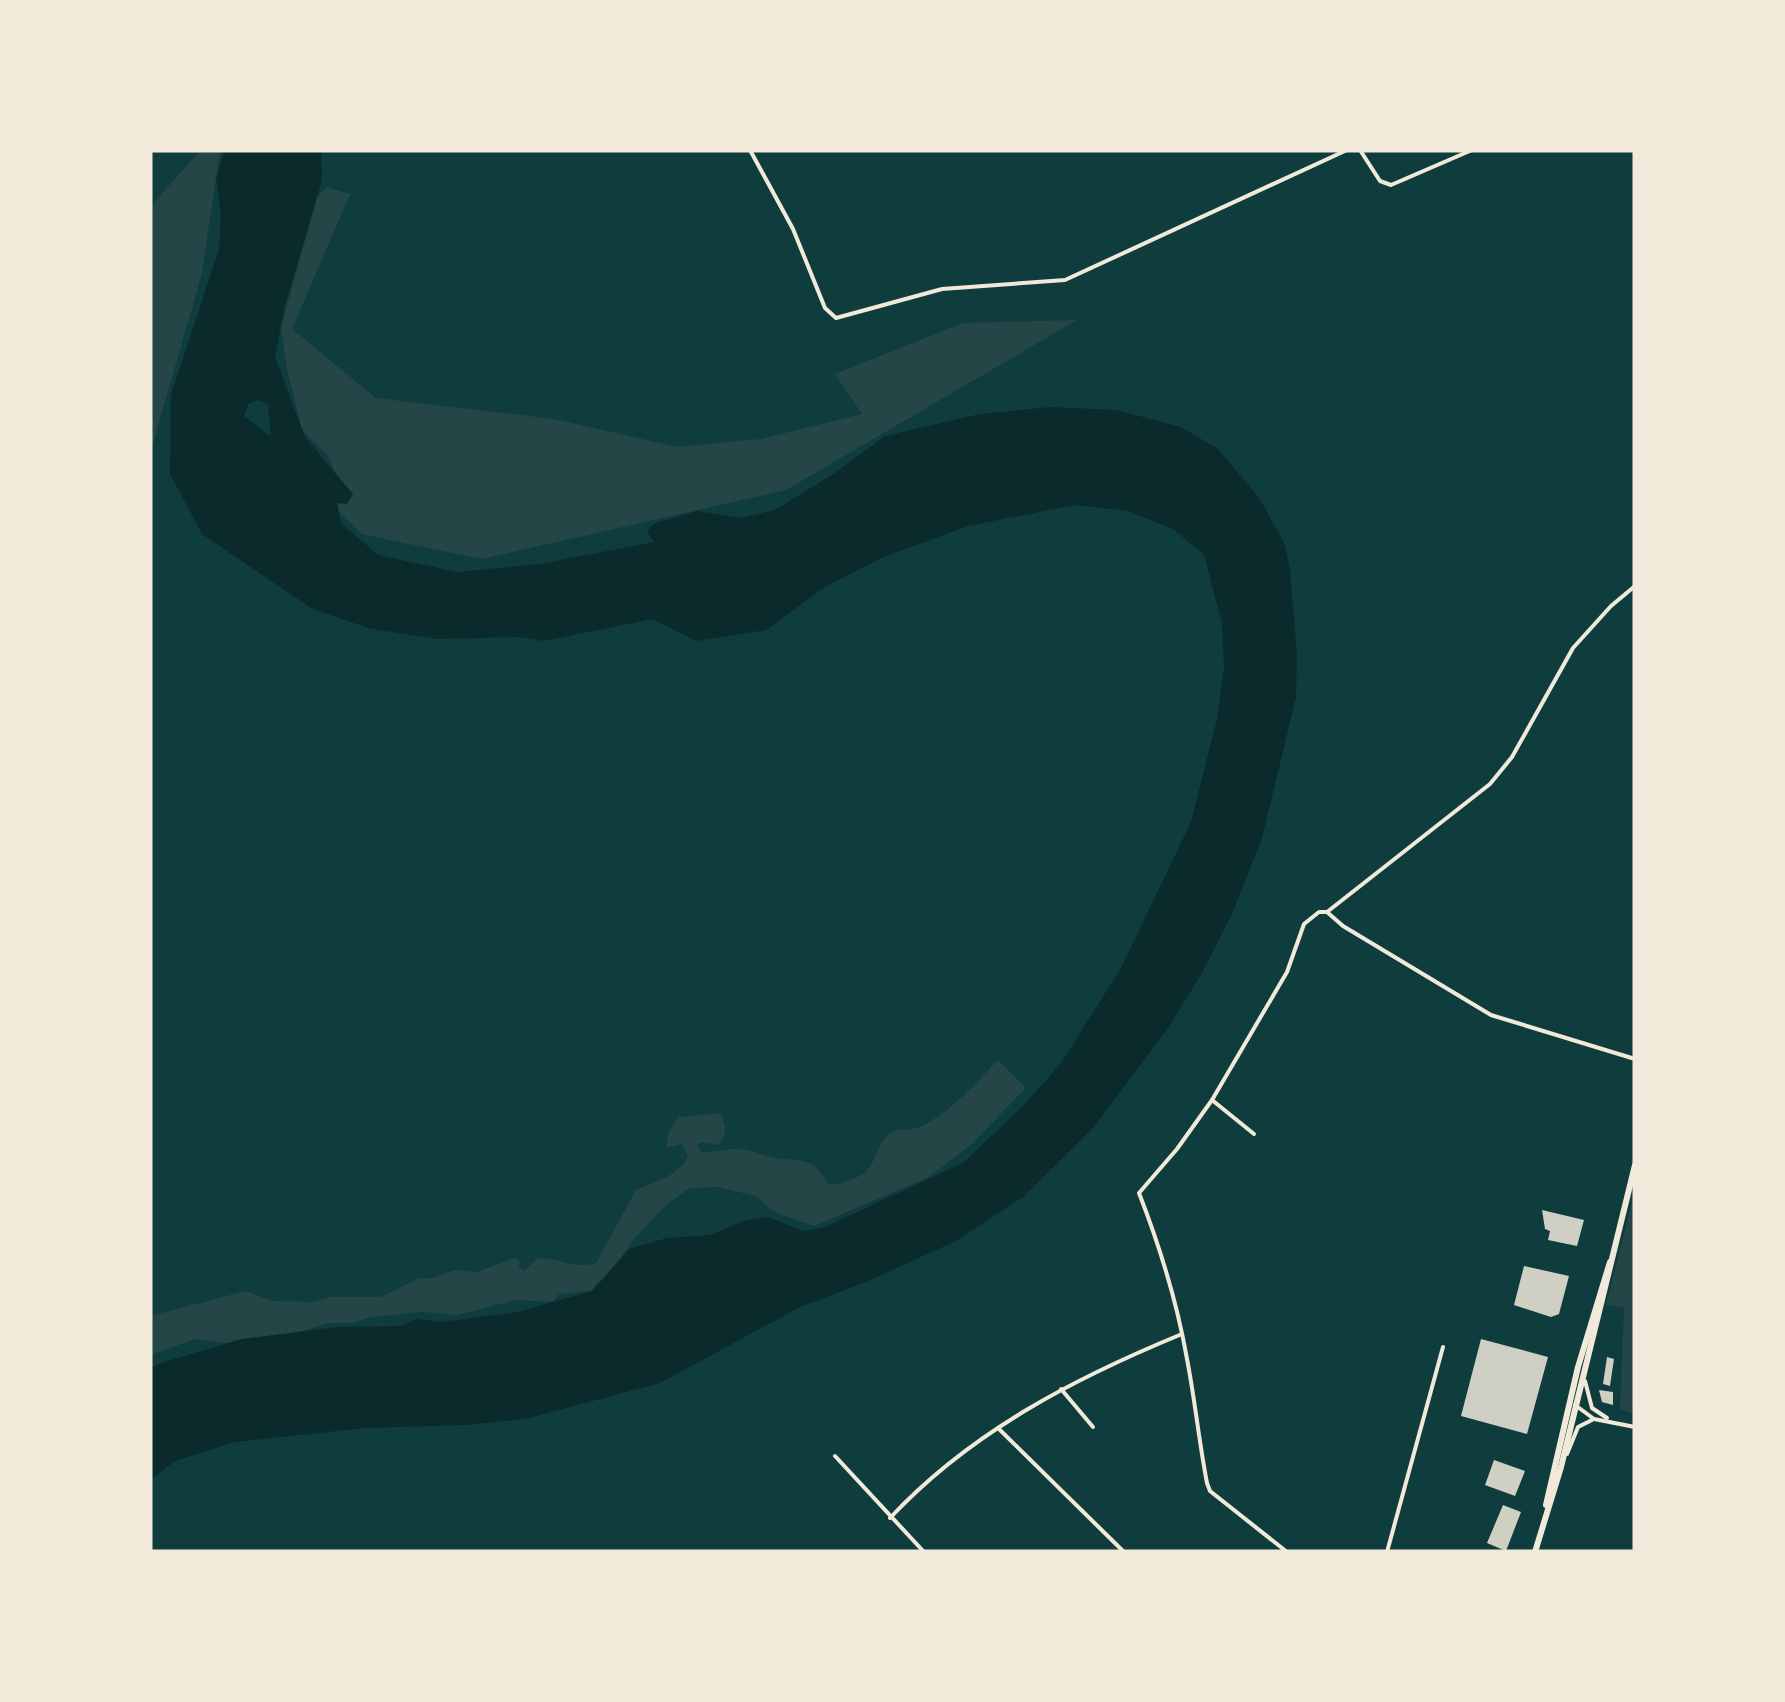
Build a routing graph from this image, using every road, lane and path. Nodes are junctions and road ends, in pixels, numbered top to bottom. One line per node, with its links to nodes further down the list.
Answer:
1 (750, 150): 2 (street)
2 (1346, 150)
3 (1360, 150): 4 (street)
4 (1472, 150)
5 (1635, 586): 6 (street)
6 (1327, 912): 7 (street); 8 (street)
7 (1635, 1059)
8 (1212, 1100): 9 (street); 12 (street)
9 (1254, 1134)
10 (1635, 1165): 11 (main road)
11 (1610, 1260): 14 (main road); 16 (main road)
12 (1182, 1334): 15 (street); 29 (street)
13 (1443, 1347): 30 (street)
14 (1584, 1374): 16 (main road); 17 (street)
15 (1061, 1390): 20 (street); 22 (street)
16 (1573, 1405): 17 (street); 18 (street); 24 (main road); 25 (main road)
17 (1592, 1408): 19 (street)
18 (1594, 1419): 19 (street); 24 (street)
19 (1611, 1420): 21 (street)
20 (1092, 1427)
21 (1635, 1427)
22 (998, 1428): 26 (street); 28 (street)
23 (835, 1456): 26 (street)
24 (1561, 1467): 25 (main road)
25 (1546, 1507): 31 (main road)
26 (890, 1518): 27 (street)
27 (924, 1552)
28 (1124, 1552)
29 (1286, 1552)
30 (1388, 1552)
31 (1534, 1552)

